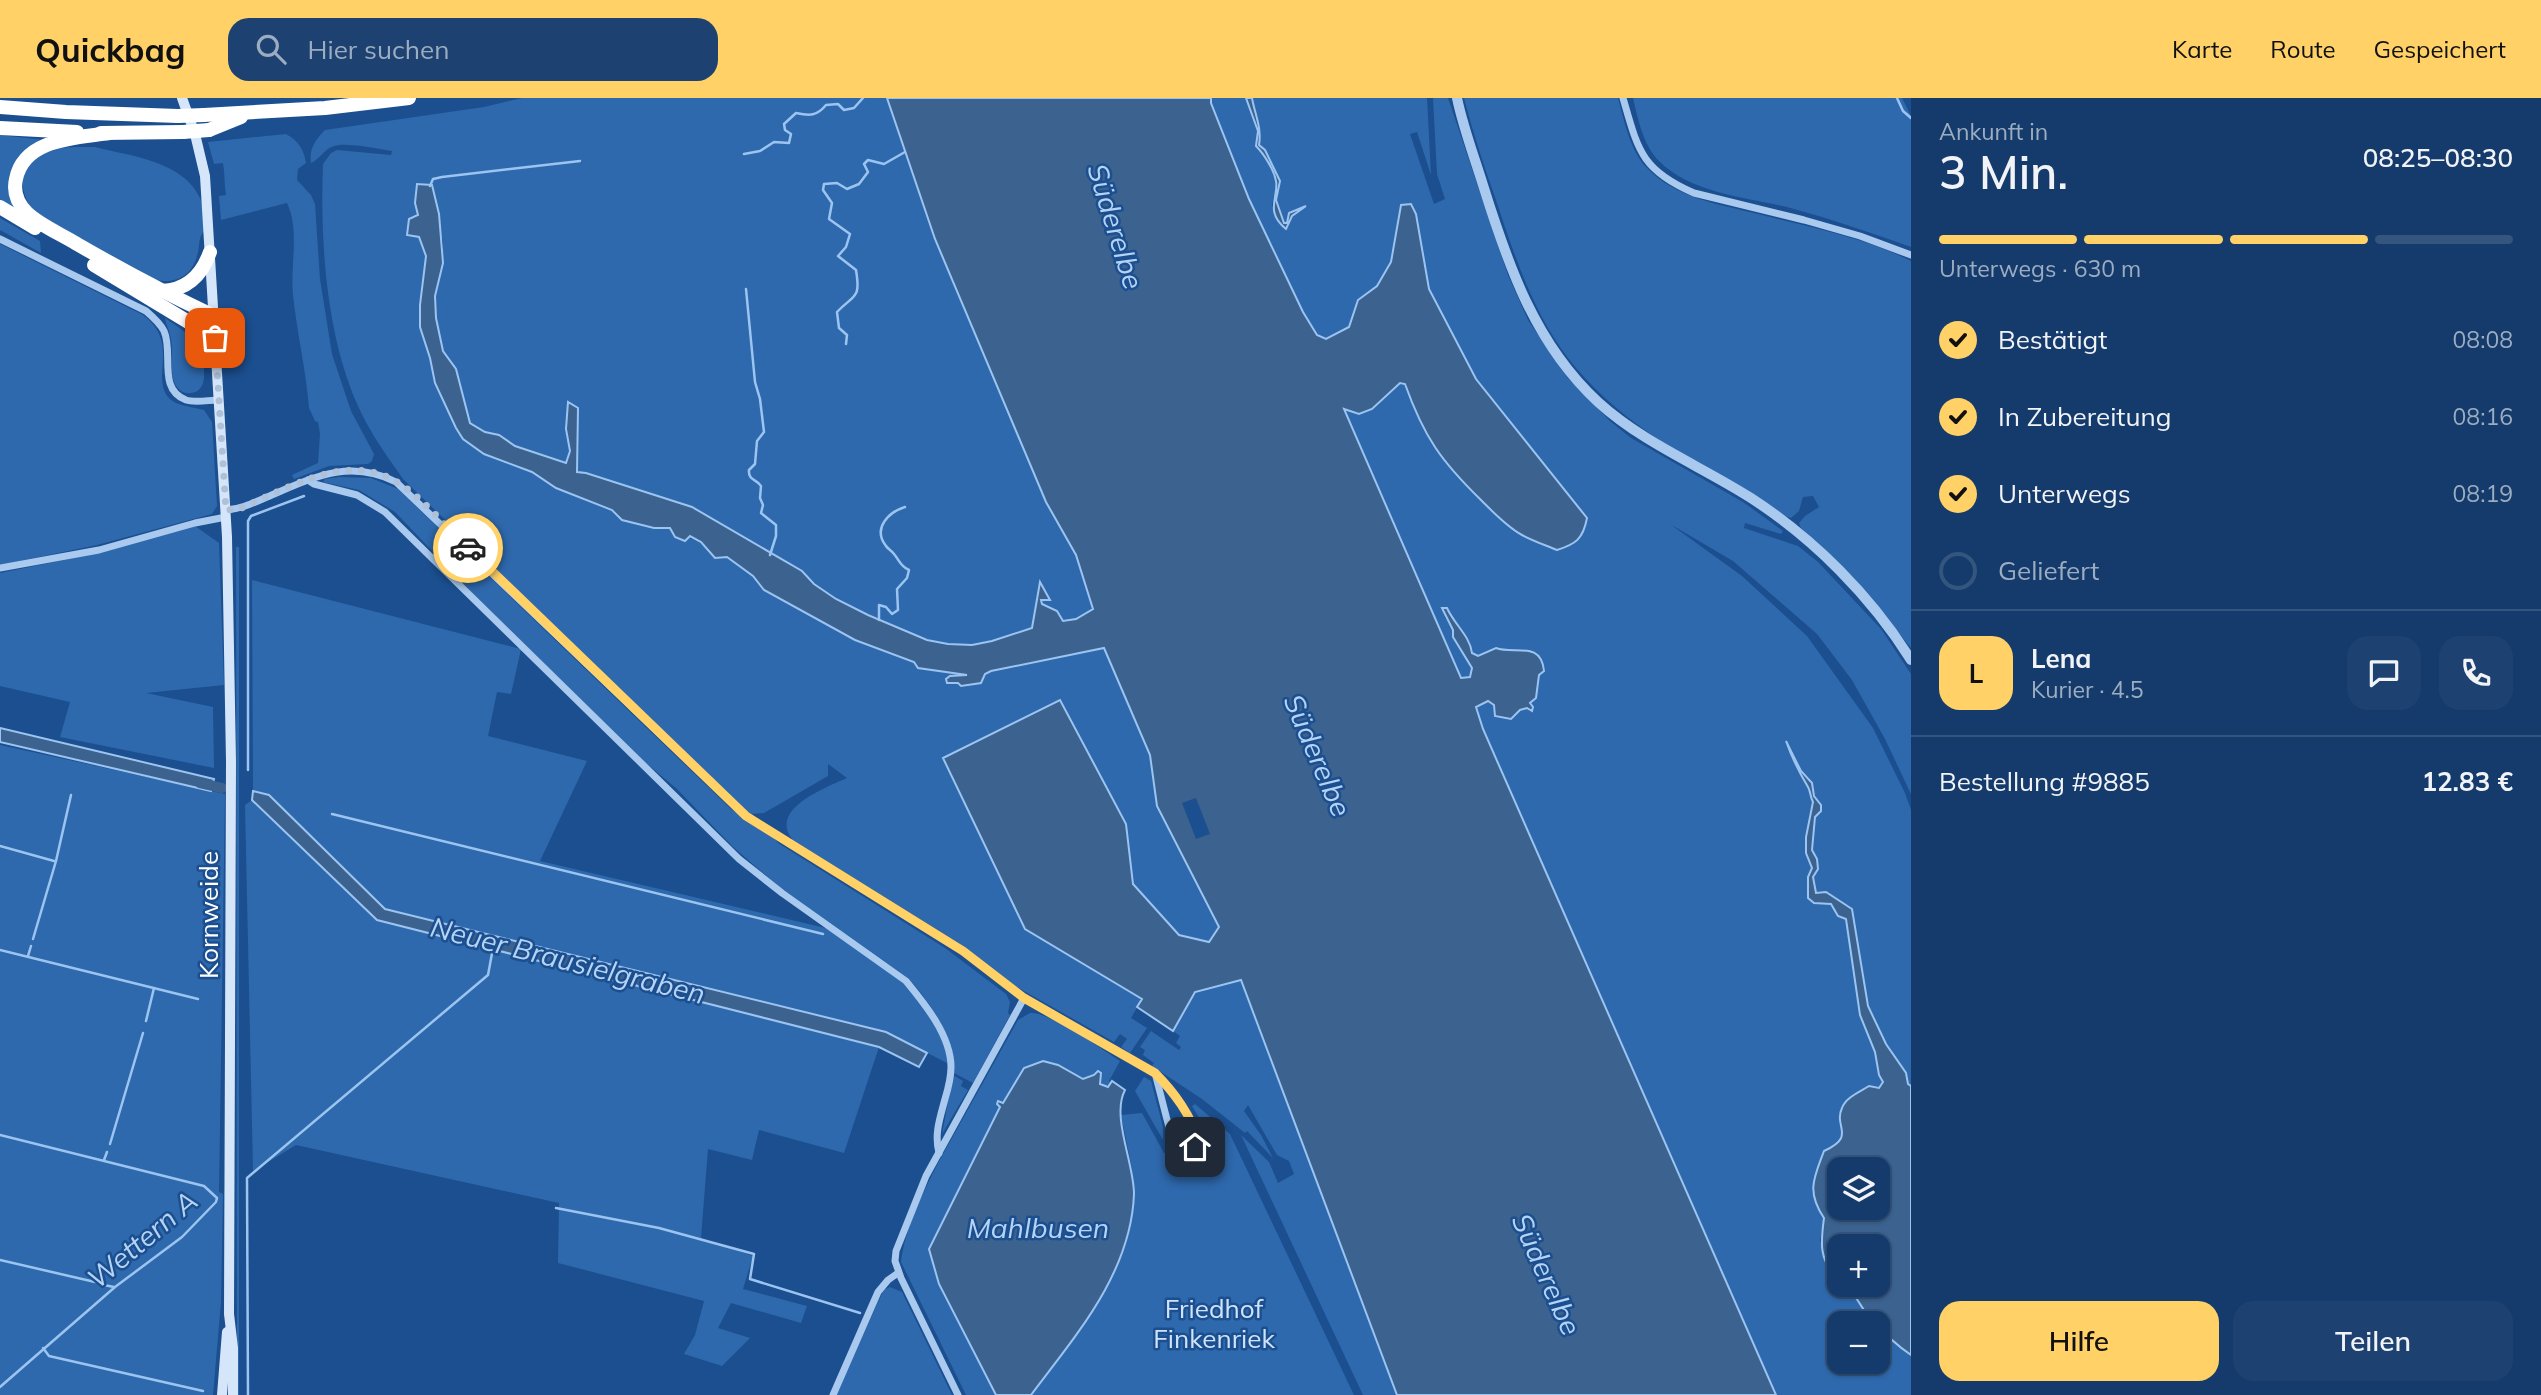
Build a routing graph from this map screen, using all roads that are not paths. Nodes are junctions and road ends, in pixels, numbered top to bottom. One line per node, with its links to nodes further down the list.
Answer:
1 (182, 98): 11 (main road, Kornweide)
2 (409, 98): 6 (highway)
3 (1457, 98): 21 (street)
4 (1623, 98): 12 (street)
5 (0, 107): 6 (highway, bridge)
6 (249, 114): 8 (highway, bridge)
7 (0, 128): 8 (highway)
8 (109, 133): 13 (highway)
9 (0, 207): 15 (highway)
10 (0, 239): 17 (street)
11 (210, 252): 13 (highway); 14 (main road, Kornweide)
12 (1911, 255)
13 (162, 291): 14 (highway)
14 (214, 316): 15 (highway); 16 (main road, Kornweide)
15 (190, 323): 16 (highway)
16 (216, 359): 17 (main road, Kornweide)
17 (219, 400): 19 (main road, Kornweide)
18 (308, 480): 19 (street); 22 (street); 24 (street)
19 (226, 513): 20 (street); 26 (main road, Kornweide)
20 (0, 568)
21 (1911, 660)
22 (1024, 998): 23 (street); 24 (street)
23 (1155, 1073): 23 (street)
24 (939, 1153): 25 (street)
25 (898, 1273): 29 (street); 30 (street)
26 (229, 1314): 27 (main road, Kornweide); 28 (main road, Kornweide)
27 (222, 1395)
28 (233, 1395)
29 (833, 1395)
30 (958, 1395)

